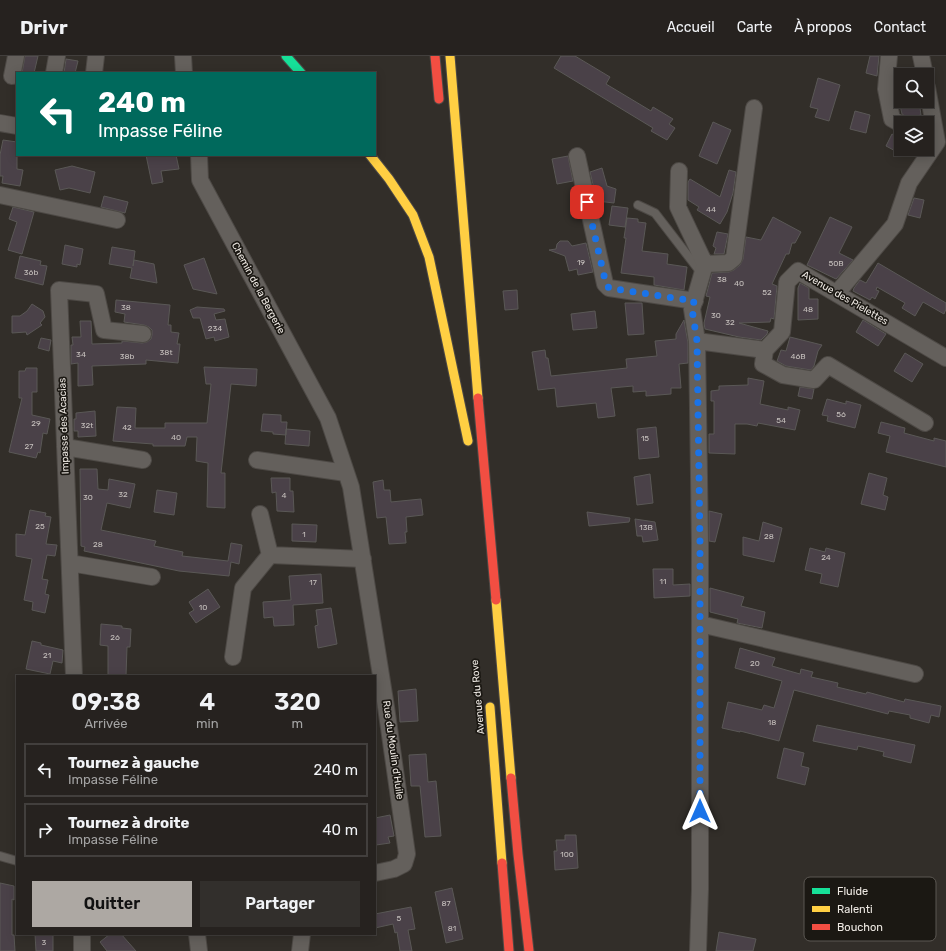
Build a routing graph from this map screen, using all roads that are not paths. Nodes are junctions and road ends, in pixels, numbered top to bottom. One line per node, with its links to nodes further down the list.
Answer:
1 (16, 56): 15 (street)
2 (57, 56): 11 (street)
3 (96, 56): 12 (street)
4 (182, 56): 13 (street)
5 (286, 56): 14 (main road)
6 (435, 56): 17 (main road)
7 (450, 56): 64 (main road)
8 (889, 56): 18 (street)
9 (921, 56): 10 (street)
10 (924, 68)
11 (54, 72)
12 (94, 72)
13 (184, 72)
14 (300, 72)
15 (12, 76)
16 (754, 108): 31 (street)
17 (440, 111)
18 (894, 120)
19 (0, 122): 20 (street)
20 (16, 126)
21 (934, 136): 22 (street)
22 (934, 147)
23 (199, 156): 43 (street, Chemin de la Bergerie)
24 (371, 156): 38 (main road)
25 (577, 156): 33 (street)
26 (928, 156): 32 (street)
27 (678, 171): 31 (street)
28 (0, 194): 30 (street)
29 (638, 205): 31 (lane)
30 (117, 220)
31 (704, 269): 33 (street)
32 (837, 293): 36 (street, Avenue des Pielettes); 37 (street, Avenue des Pielettes)
33 (694, 301): 35 (street)
34 (143, 334): 40 (street, Impasse des Acacias)
35 (697, 341): 36 (street); 49 (street)
36 (765, 350): 39 (street)
37 (946, 358)
38 (461, 362)
39 (925, 423)
40 (65, 447): 41 (street); 47 (street, Impasse des Acacias)
41 (143, 460)
42 (257, 460): 43 (street)
43 (346, 473): 46 (street, Chemin de la Bergerie)
44 (260, 514): 45 (street)
45 (270, 555): 46 (street); 50 (street)
46 (364, 559): 56 (street, Rue du Moulin d'Huile)
47 (70, 563): 48 (street); 52 (street, Impasse des Acacias)
48 (152, 578)
49 (700, 624): 51 (street); 65 (street)
50 (233, 658)
51 (915, 674)
52 (74, 675)
53 (489, 701): 63 (main road, Avenue du Rove)
54 (0, 856): 55 (lane)
55 (16, 861)
56 (376, 873)
57 (82, 935): 60 (street)
58 (197, 935): 61 (street)
59 (302, 935): 62 (street)
60 (82, 951)
61 (198, 951)
62 (300, 951)
63 (509, 951)
64 (529, 951)
65 (698, 951)

